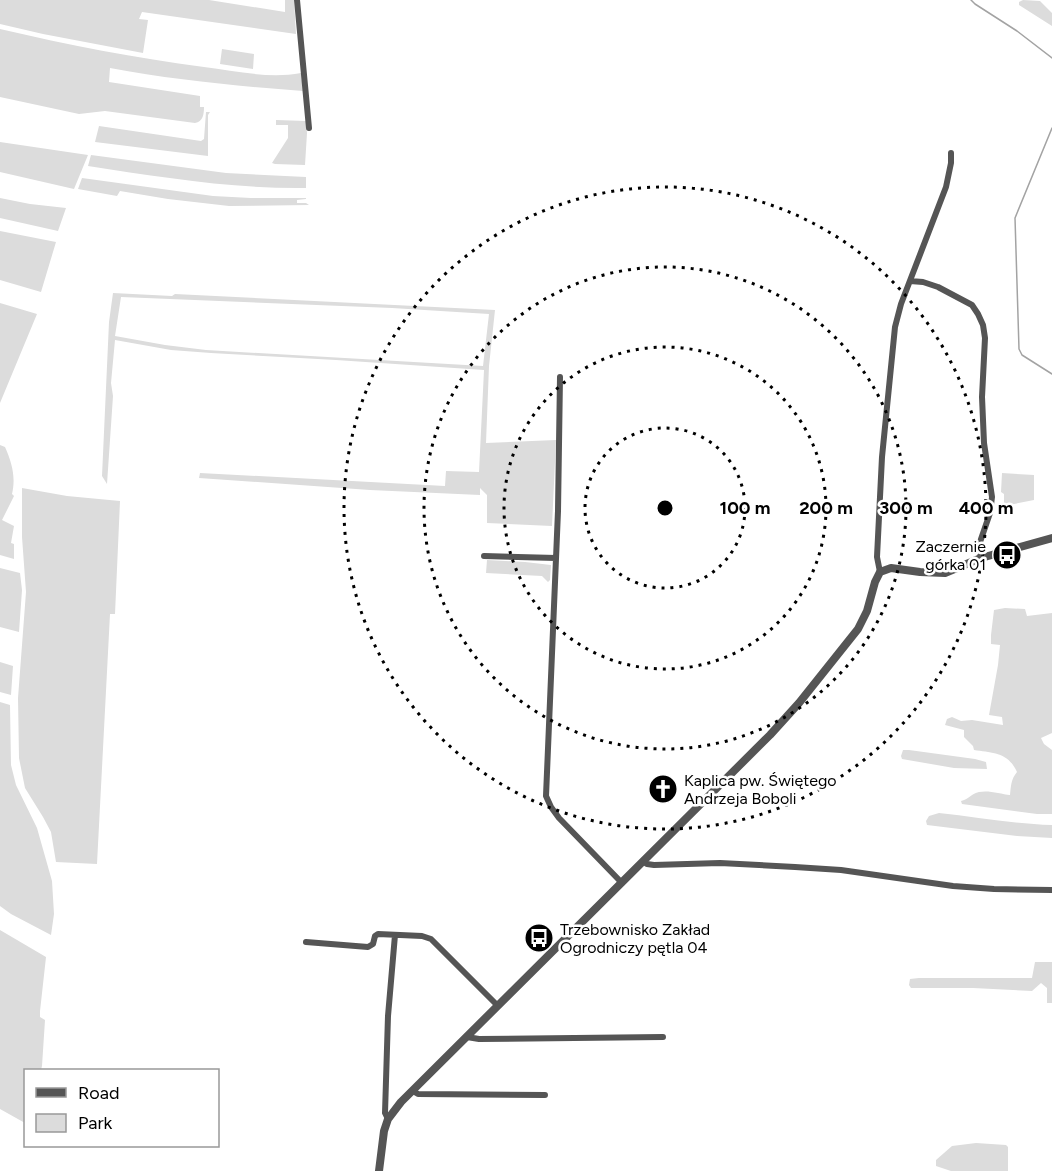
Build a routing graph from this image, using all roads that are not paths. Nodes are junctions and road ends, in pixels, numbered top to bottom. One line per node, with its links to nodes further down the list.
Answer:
1 (297, 0): 2 (street)
2 (309, 128)
3 (951, 153): 4 (street)
4 (910, 281): 9 (street); 10 (street)
5 (560, 377): 8 (street)
6 (1052, 538): 9 (street)
7 (484, 556): 8 (street)
8 (556, 558): 12 (street)
9 (981, 558): 10 (street)
10 (880, 572): 11 (street)
11 (643, 861): 12 (street); 13 (street)
12 (622, 883): 16 (street)
13 (1052, 890)
14 (394, 935): 15 (street); 16 (street); 21 (street)
15 (306, 942)
16 (498, 1006): 18 (street)
17 (663, 1036): 18 (street)
18 (467, 1037): 19 (street)
19 (413, 1090): 20 (street); 21 (street)
20 (545, 1095)
21 (388, 1119): 22 (street)
22 (379, 1171)

